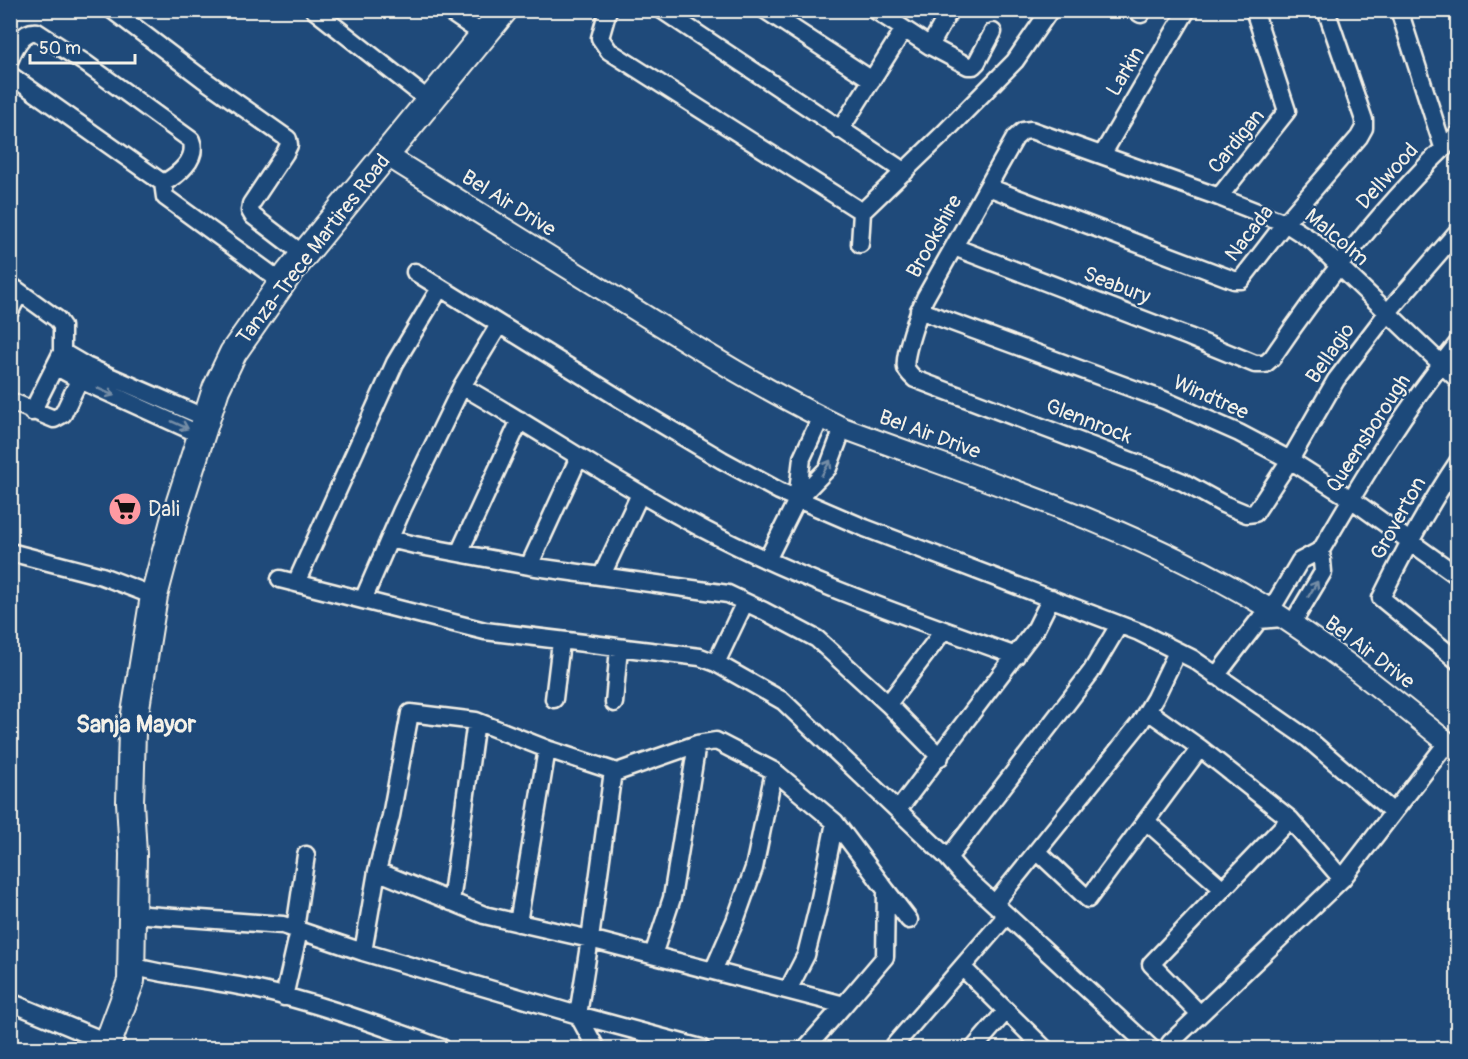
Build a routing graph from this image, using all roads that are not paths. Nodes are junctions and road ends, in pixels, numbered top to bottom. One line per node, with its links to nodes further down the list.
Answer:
1 (314, 10): 22 (street)
2 (447, 10): 17 (street)
3 (504, 10): 17 (main road, Tanza-Trece Martires Road)
4 (608, 10): 33 (street)
5 (662, 10): 23 (street)
6 (765, 10): 21 (street)
7 (875, 10): 15 (street)
8 (950, 10): 18 (street)
9 (1050, 10): 29 (street)
10 (1187, 10): 28 (street, Larkin)
11 (1254, 10): 32 (street, Cardigan)
12 (1326, 10): 34 (street, Nacada)
13 (1399, 10): 26 (street)
14 (121, 13): 38 (street)
15 (898, 20): 18 (street); 21 (street)
16 (993, 32): 18 (street)
17 (484, 35): 22 (main road, Tanza-Trece Martires Road)
18 (930, 46)
19 (10, 59): 30 (street)
20 (10, 75): 30 (street)
21 (872, 80): 23 (street)
22 (431, 102): 27 (main road, Tanza-Trece Martires Road)
23 (840, 130): 29 (street)
24 (1023, 131): 28 (street, Malcolm); 31 (street, Brookshire)
25 (1458, 134): 26 (street, Dellwood)
26 (1443, 147): 39 (street, Dellwood)
27 (386, 155): 38 (main road, Tanza-Trece Martires Road); 58 (street, Bel Air Drive)
28 (1102, 155): 32 (street, Malcolm)
29 (905, 172): 33 (street)
30 (163, 183): 41 (street)
31 (988, 187): 34 (street, Nacada); 37 (street, Brookshire)
32 (1219, 197): 34 (street, Malcolm)
33 (862, 212): 36 (street)
34 (1285, 223): 39 (street, Malcolm)
35 (1458, 231): 46 (street, Bellagio)
36 (860, 244)
37 (954, 247): 44 (street, Brookshire); 50 (street, Seabury)
38 (304, 255): 41 (main road, Tanza-Trece Martires Road)
39 (1340, 265): 46 (street, Malcolm); 50 (street, Dellwood)
40 (415, 272): 43 (street)
41 (283, 283): 60 (main road, Tanza-Trece Martires Road)
42 (15, 288): 45 (street); 49 (street)
43 (440, 288): 47 (street); 80 (street)
44 (919, 310): 52 (street, Brookshire); 63 (street, Windtree)
45 (10, 311)
46 (1388, 312): 51 (street, Malcolm); 63 (street, Bellagio)
47 (499, 325): 55 (street); 67 (street)
48 (1458, 344): 51 (street, Queensborough)
49 (58, 359): 53 (street); 57 (street)
50 (1265, 364)
51 (1441, 364): 54 (street, Malcolm); 66 (street, Queensborough)
52 (907, 371): 68 (street, Glennrock)
53 (83, 373): 57 (street); 60 (street)
54 (1458, 380)
55 (462, 386): 59 (street); 69 (street)
56 (10, 401): 57 (street)
57 (32, 412)
58 (822, 417): 61 (street, Bel Air Drive); 67 (street)
59 (520, 420): 62 (street); 73 (street)
60 (203, 427): 78 (main road, Tanza-Trece Martires Road)
61 (843, 428): 67 (street, one-way to 61); 82 (street, Bel Air Drive)
62 (579, 457): 65 (street); 75 (street)
63 (1290, 460): 66 (street, Windtree); 68 (street, Bellagio)
64 (1458, 462): 70 (street, Groverton)
65 (640, 494): 74 (street); 76 (street)
66 (1351, 499): 70 (street, Windtree); 71 (street, Queensborough)
67 (797, 500): 74 (street); 79 (street)
68 (1255, 513)
69 (390, 539): 73 (street); 80 (street)
70 (1410, 540): 77 (street, Windtree); 89 (street, Groverton)
71 (1321, 550): 82 (street); 82 (street, one-way to 71)
72 (10, 552): 78 (street)
73 (459, 553): 75 (street)
74 (767, 560): 84 (street)
75 (529, 566): 76 (street)
76 (602, 575): 81 (street)
77 (1458, 576)
78 (154, 596): 118 (main road, Tanza-Trece Martires Road)
79 (1051, 598): 83 (street); 88 (street)
80 (363, 600): 85 (street)
81 (745, 602): 90 (street); 94 (street)
82 (1282, 617): 91 (street); 98 (street, Bel Air Drive)
83 (1119, 625): 87 (street); 111 (street)
84 (944, 630): 88 (street); 94 (street)
85 (561, 642): 86 (street); 92 (street)
86 (619, 648): 90 (street); 93 (street)
87 (1177, 652): 91 (street); 95 (street)
88 (1016, 656): 101 (street)
89 (1458, 660)
90 (716, 663): 104 (street)
91 (1216, 676): 105 (street)
92 (554, 699)
93 (614, 702)
94 (888, 704): 101 (street)
95 (1148, 711): 99 (street); 109 (street)
96 (476, 721): 100 (street); 112 (street); 116 (street)
97 (697, 744): 102 (street); 103 (street); 124 (street)
98 (1452, 747): 105 (street)
99 (1200, 748): 106 (street); 107 (street)
100 (547, 749): 102 (street); 120 (street)
101 (940, 757): 104 (street)
102 (614, 771): 122 (street)
103 (774, 771): 108 (street); 127 (street)
104 (898, 810): 111 (street)
105 (1393, 812): 113 (street)
106 (1290, 819): 113 (street); 114 (street)
107 (1146, 821): 109 (street); 114 (street)
108 (835, 822): 115 (street); 128 (street)
109 (1037, 851): 117 (street)
110 (306, 855): 121 (street)
111 (948, 858): 117 (street)
112 (377, 871): 116 (street); 123 (street)
113 (1341, 879): 133 (street)
114 (1223, 889): 133 (street)
115 (885, 890): 119 (street); 131 (street)
116 (451, 902): 120 (street)
117 (1001, 909): 126 (street); 144 (street)
118 (133, 914): 121 (street); 125 (main road, Tanza-Trece Martires Road)
119 (909, 920)
120 (518, 923): 122 (street)
121 (297, 930): 123 (street); 129 (street)
122 (590, 939): 124 (street); 134 (street)
123 (363, 952): 134 (street)
124 (653, 955): 127 (street)
125 (132, 966): 129 (street); 135 (main road, Tanza-Trece Martires Road)
126 (962, 967): 132 (street); 141 (street)
127 (713, 971): 128 (street)
128 (788, 990): 131 (street)
129 (284, 997): 137 (street)
130 (10, 1002): 135 (street)
131 (844, 1005): 140 (street)
132 (1006, 1011): 142 (street); 143 (street)
133 (1200, 1014): 136 (street)
134 (578, 1015): 138 (street); 139 (street)
135 (108, 1046)
136 (1170, 1047)
137 (442, 1048)
138 (596, 1048)
139 (701, 1048)
140 (806, 1048)
141 (892, 1048)
142 (974, 1048)
143 (1044, 1048)
144 (1151, 1048)

